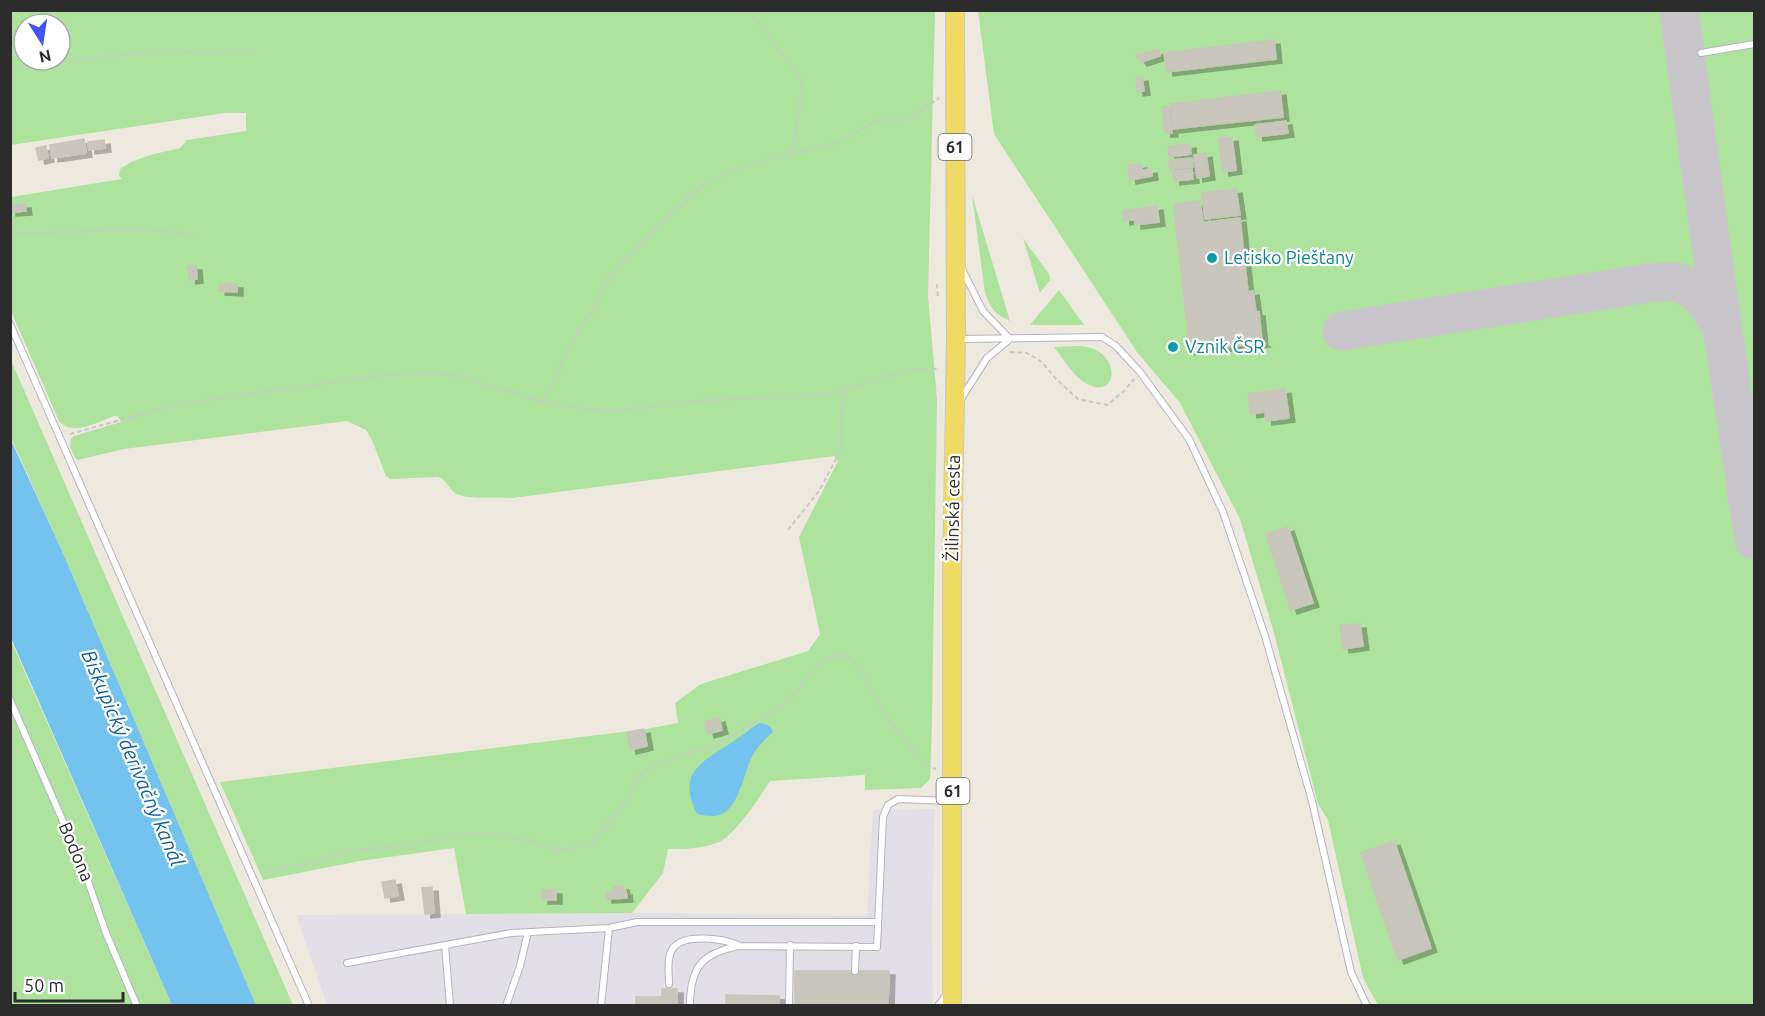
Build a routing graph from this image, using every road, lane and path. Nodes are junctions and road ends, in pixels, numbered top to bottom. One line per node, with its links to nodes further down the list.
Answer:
1 (750, 10): 8 (path)
2 (955, 10): 7 (main road, Žilinská cesta / 61)
3 (1755, 44): 5 (lane)
4 (252, 51): 6 (path)
5 (1701, 53)
6 (10, 68)
7 (954, 96): 8 (path); 11 (main road, Žilinská cesta / 61)
8 (792, 153): 19 (path)
9 (10, 233): 10 (path)
10 (196, 237)
11 (956, 256): 13 (main road, Žilinská cesta / 61); 14 (lane)
12 (10, 324): 21 (lane)
13 (956, 339): 14 (lane); 16 (main road, Žilinská cesta / 61)
14 (1010, 339): 15 (lane); 20 (lane)
15 (1018, 339): 17 (lane); 17 (path)
16 (956, 368): 18 (path); 20 (main road, Žilinská cesta / 61)
17 (1140, 372): 47 (lane)
18 (846, 390): 19 (path); 22 (path)
19 (544, 402): 21 (path)
20 (955, 412): 24 (main road, Žilinská cesta / 61)
21 (61, 437): 39 (lane)
22 (788, 530)
23 (10, 700): 38 (lane, Bodona)
24 (954, 771): 25 (main road, Žilinská cesta / 61); 26 (path)
25 (953, 801): 27 (lane); 37 (main road, Žilinská cesta / 61)
26 (260, 873)
27 (878, 922): 28 (lane); 33 (lane)
28 (609, 928): 29 (lane); 42 (lane)
29 (528, 933): 30 (lane); 41 (lane)
30 (445, 945): 34 (lane); 40 (lane)
31 (790, 945): 32 (lane); 33 (lane); 44 (lane)
32 (739, 946): 36 (lane); 43 (lane)
33 (856, 946): 35 (lane)
34 (348, 963)
35 (855, 971)
36 (669, 984)
37 (953, 986): 45 (lane); 46 (main road, Žilinská cesta / 61)
38 (137, 1005)
39 (309, 1005)
40 (450, 1005)
41 (506, 1005)
42 (601, 1005)
43 (690, 1005)
44 (789, 1005)
45 (938, 1005)
46 (952, 1005)
47 (1367, 1005)

